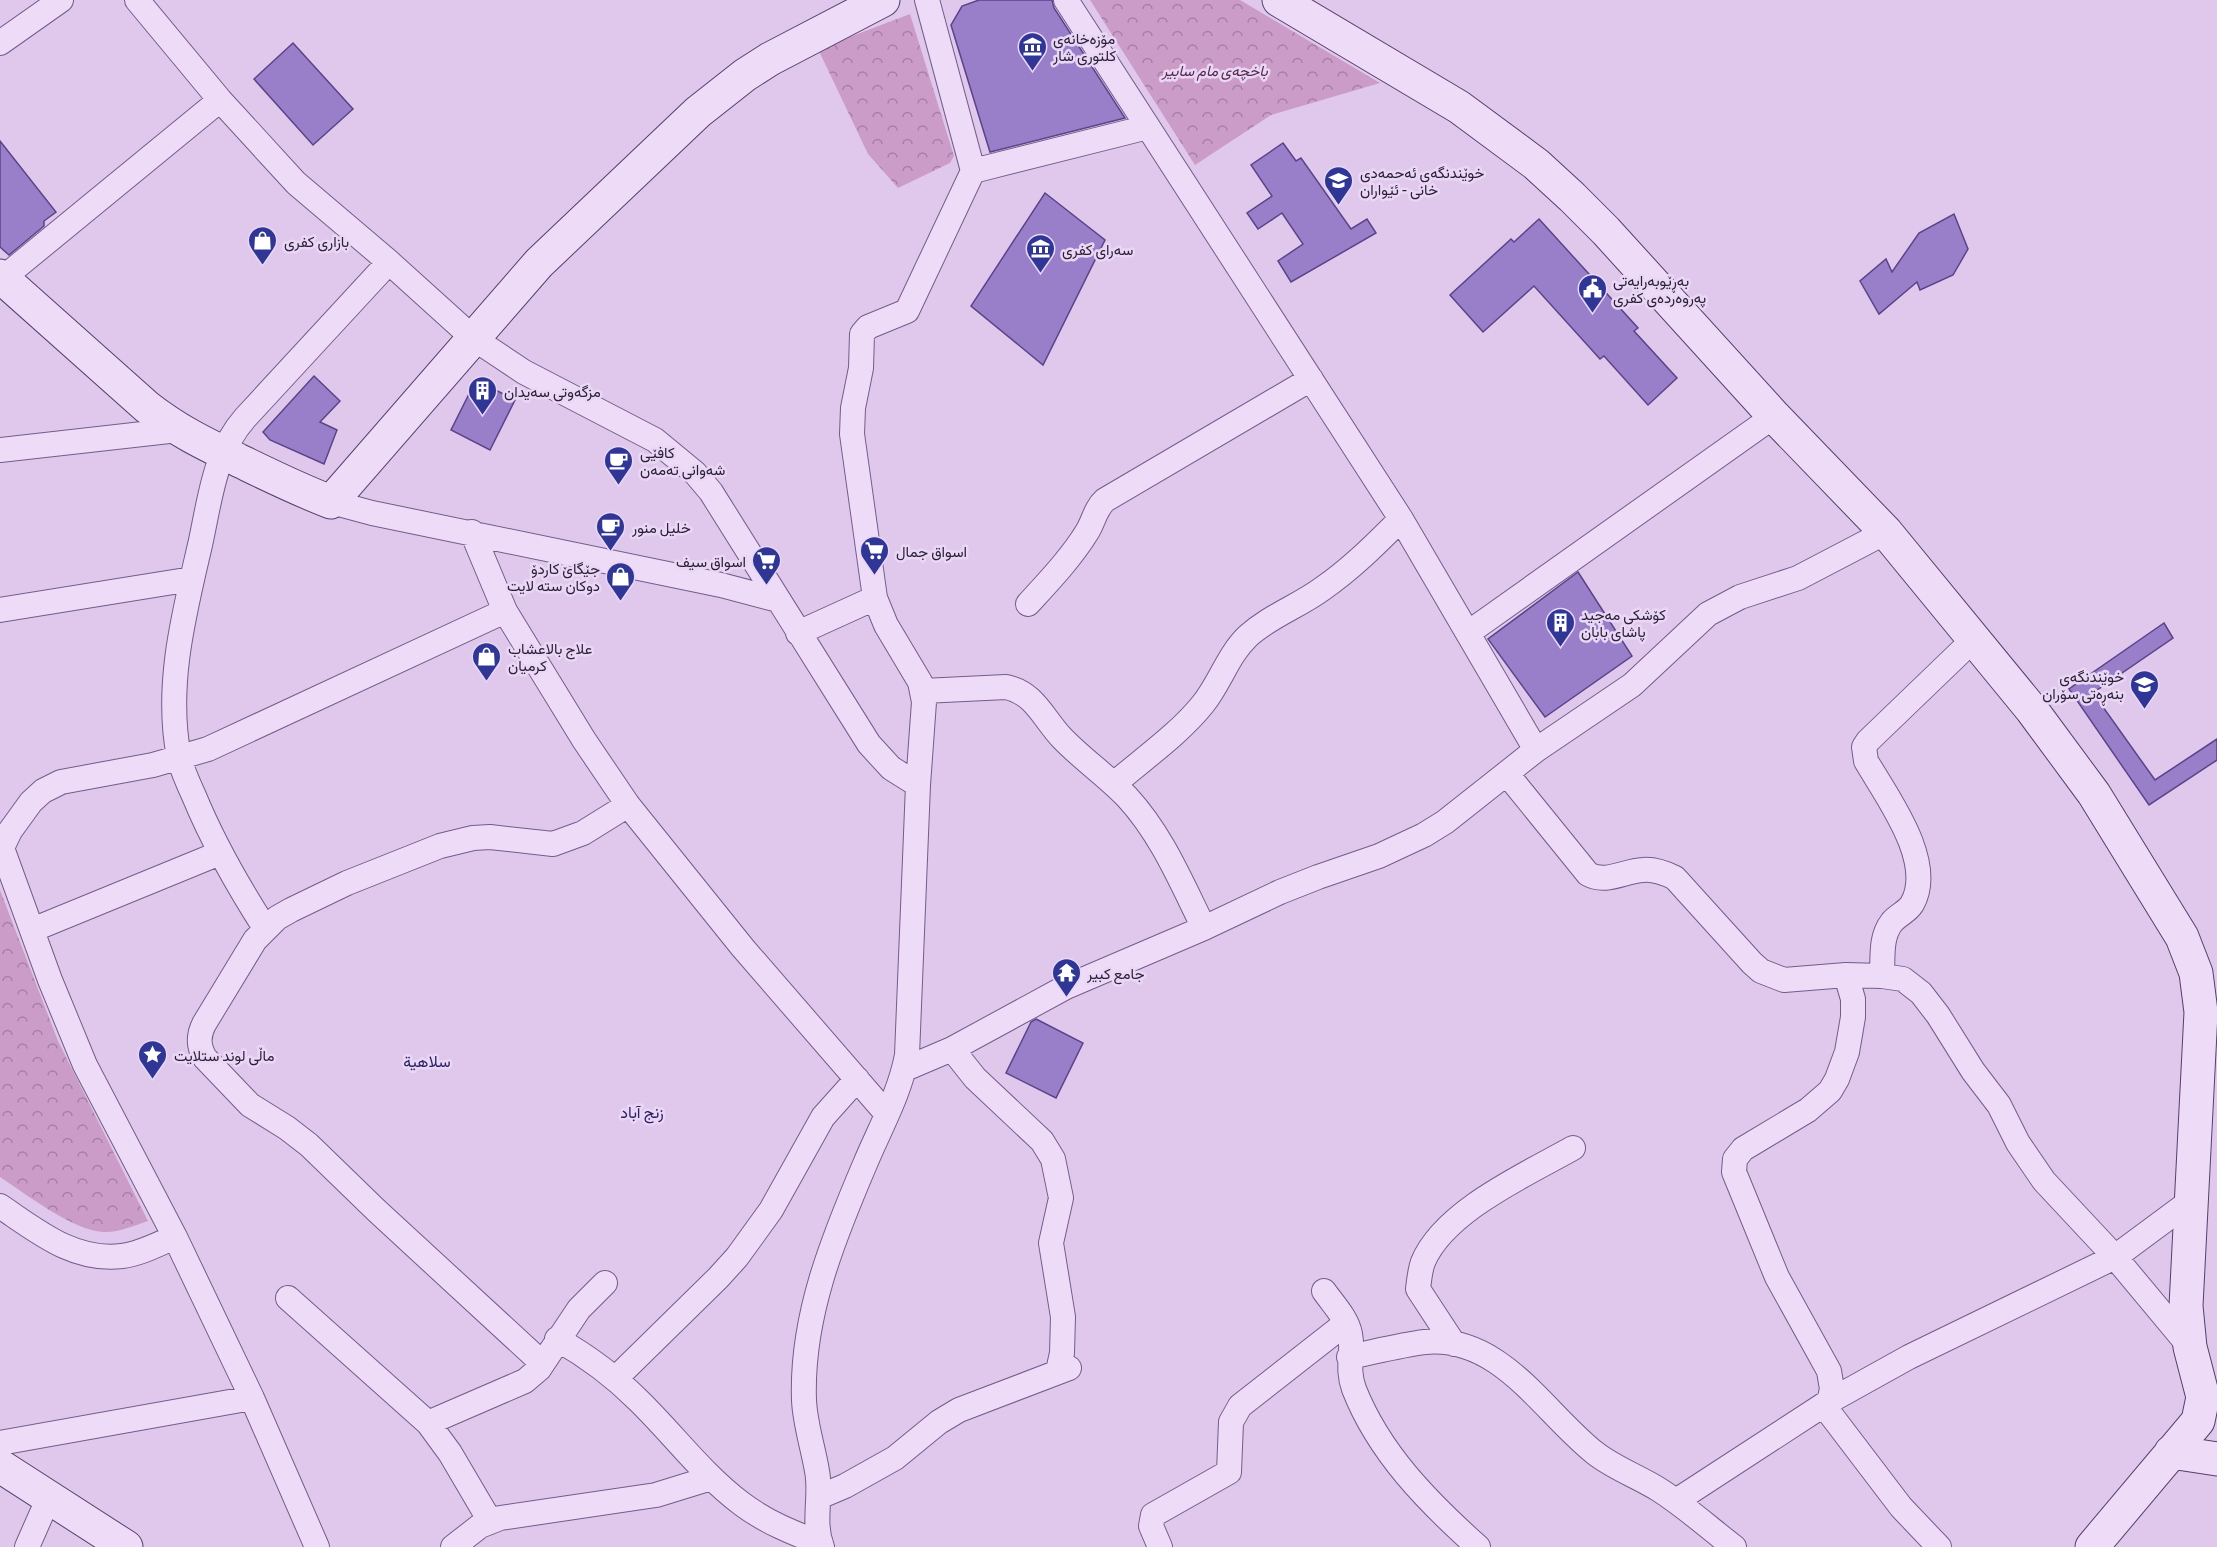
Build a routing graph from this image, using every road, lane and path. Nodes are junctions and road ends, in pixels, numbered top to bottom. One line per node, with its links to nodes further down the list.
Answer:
1 (61, 0): 7 (street)
2 (137, 0): 8 (street)
3 (883, 0): 13 (street)
4 (927, 0): 10 (street)
5 (1066, 0): 9 (street)
6 (1279, 0): 15 (street)
7 (0, 43)
8 (220, 100): 11 (street); 12 (street)
9 (1148, 127): 10 (street); 14 (street)
10 (973, 171): 24 (street)
11 (389, 262): 13 (street); 18 (street)
12 (1, 277): 16 (street)
13 (473, 338): 19 (street); 25 (street)
14 (1311, 378): 20 (street); 26 (street)
15 (1774, 416): 22 (street); 30 (street)
16 (178, 430): 17 (street); 18 (street)
17 (0, 450)
18 (222, 452): 19 (street); 23 (street)
19 (331, 502): 21 (street)
20 (1401, 519): 30 (street); 36 (street)
21 (472, 532): 25 (street); 28 (street)
22 (1886, 532): 31 (street); 33 (street)
23 (192, 579): 27 (street); 34 (street)
24 (876, 598): 29 (street); 32 (street)
25 (778, 600): 29 (street)
26 (1028, 604)
27 (0, 610)
28 (505, 611): 34 (street); 38 (street)
29 (798, 633): 37 (street)
30 (1468, 633): 33 (street)
31 (1974, 639): 45 (street); 46 (street)
32 (923, 691): 36 (street); 37 (street)
33 (1536, 750): 35 (street)
34 (179, 758): 39 (street); 40 (street)
35 (1507, 774): 42 (street); 44 (street)
36 (1114, 784): 42 (street)
37 (918, 785): 48 (street)
38 (628, 805): 41 (street); 49 (street)
39 (1, 850): 43 (street)
40 (220, 853): 41 (street); 43 (street)
41 (265, 928): 64 (street)
42 (1204, 928): 47 (street)
43 (32, 930): 54 (street)
44 (1846, 975): 45 (street); 67 (street)
45 (1882, 976): 55 (street)
46 (2208, 1000): 52 (street)
47 (952, 1049): 48 (street); 76 (street)
48 (905, 1069): 50 (street)
49 (857, 1079): 50 (street); 65 (street)
50 (886, 1113): 76 (street)
51 (1573, 1148): 61 (street)
52 (2192, 1200): 55 (street); 62 (street)
53 (0, 1206): 54 (street)
54 (174, 1237): 66 (street)
55 (2115, 1257): 62 (street); 67 (street)
56 (605, 1283): 60 (street)
57 (1324, 1291): 59 (street)
58 (288, 1298): 69 (street)
59 (1346, 1323): 63 (street); 84 (street)
60 (557, 1339): 64 (street); 65 (street)
61 (1454, 1344): 63 (street); 77 (street)
62 (2190, 1347): 68 (street)
63 (1349, 1357): 85 (street)
64 (542, 1363): 69 (street)
65 (615, 1379): 74 (street)
66 (252, 1398): 70 (street); 82 (street)
67 (1828, 1402): 77 (street); 87 (street)
68 (2210, 1408): 71 (street)
69 (428, 1424): 78 (street)
70 (0, 1443)
71 (2171, 1452): 72 (street); 88 (street)
72 (2217, 1459)
73 (0, 1466): 75 (street)
74 (711, 1478): 78 (street); 79 (street)
75 (49, 1497): 80 (street); 81 (street)
76 (819, 1497): 79 (street)
77 (1676, 1501): 86 (street)
78 (490, 1521): 83 (street)
79 (821, 1545)
80 (27, 1547)
81 (126, 1547)
82 (316, 1547)
83 (453, 1547)
84 (1160, 1547)
85 (1478, 1547)
86 (1734, 1547)
87 (1938, 1547)
88 (2092, 1547)

